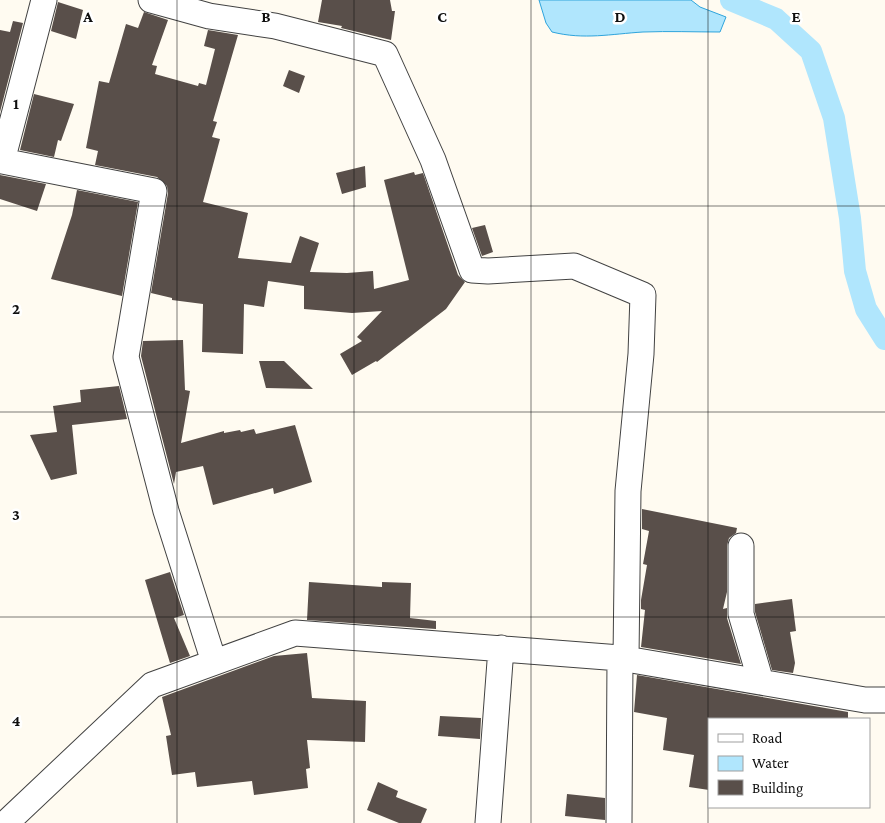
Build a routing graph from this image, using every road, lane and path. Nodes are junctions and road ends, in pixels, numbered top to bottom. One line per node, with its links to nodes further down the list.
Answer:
1 (44, 0): 3 (street)
2 (151, 0): 6 (street)
3 (1, 161): 7 (street)
4 (741, 546): 8 (street)
5 (501, 648): 6 (street); 7 (street); 11 (street)
6 (623, 658): 8 (street); 12 (street)
7 (214, 662): 10 (street)
8 (761, 682): 9 (street)
9 (885, 700)
10 (6, 823)
11 (488, 823)
12 (619, 823)

